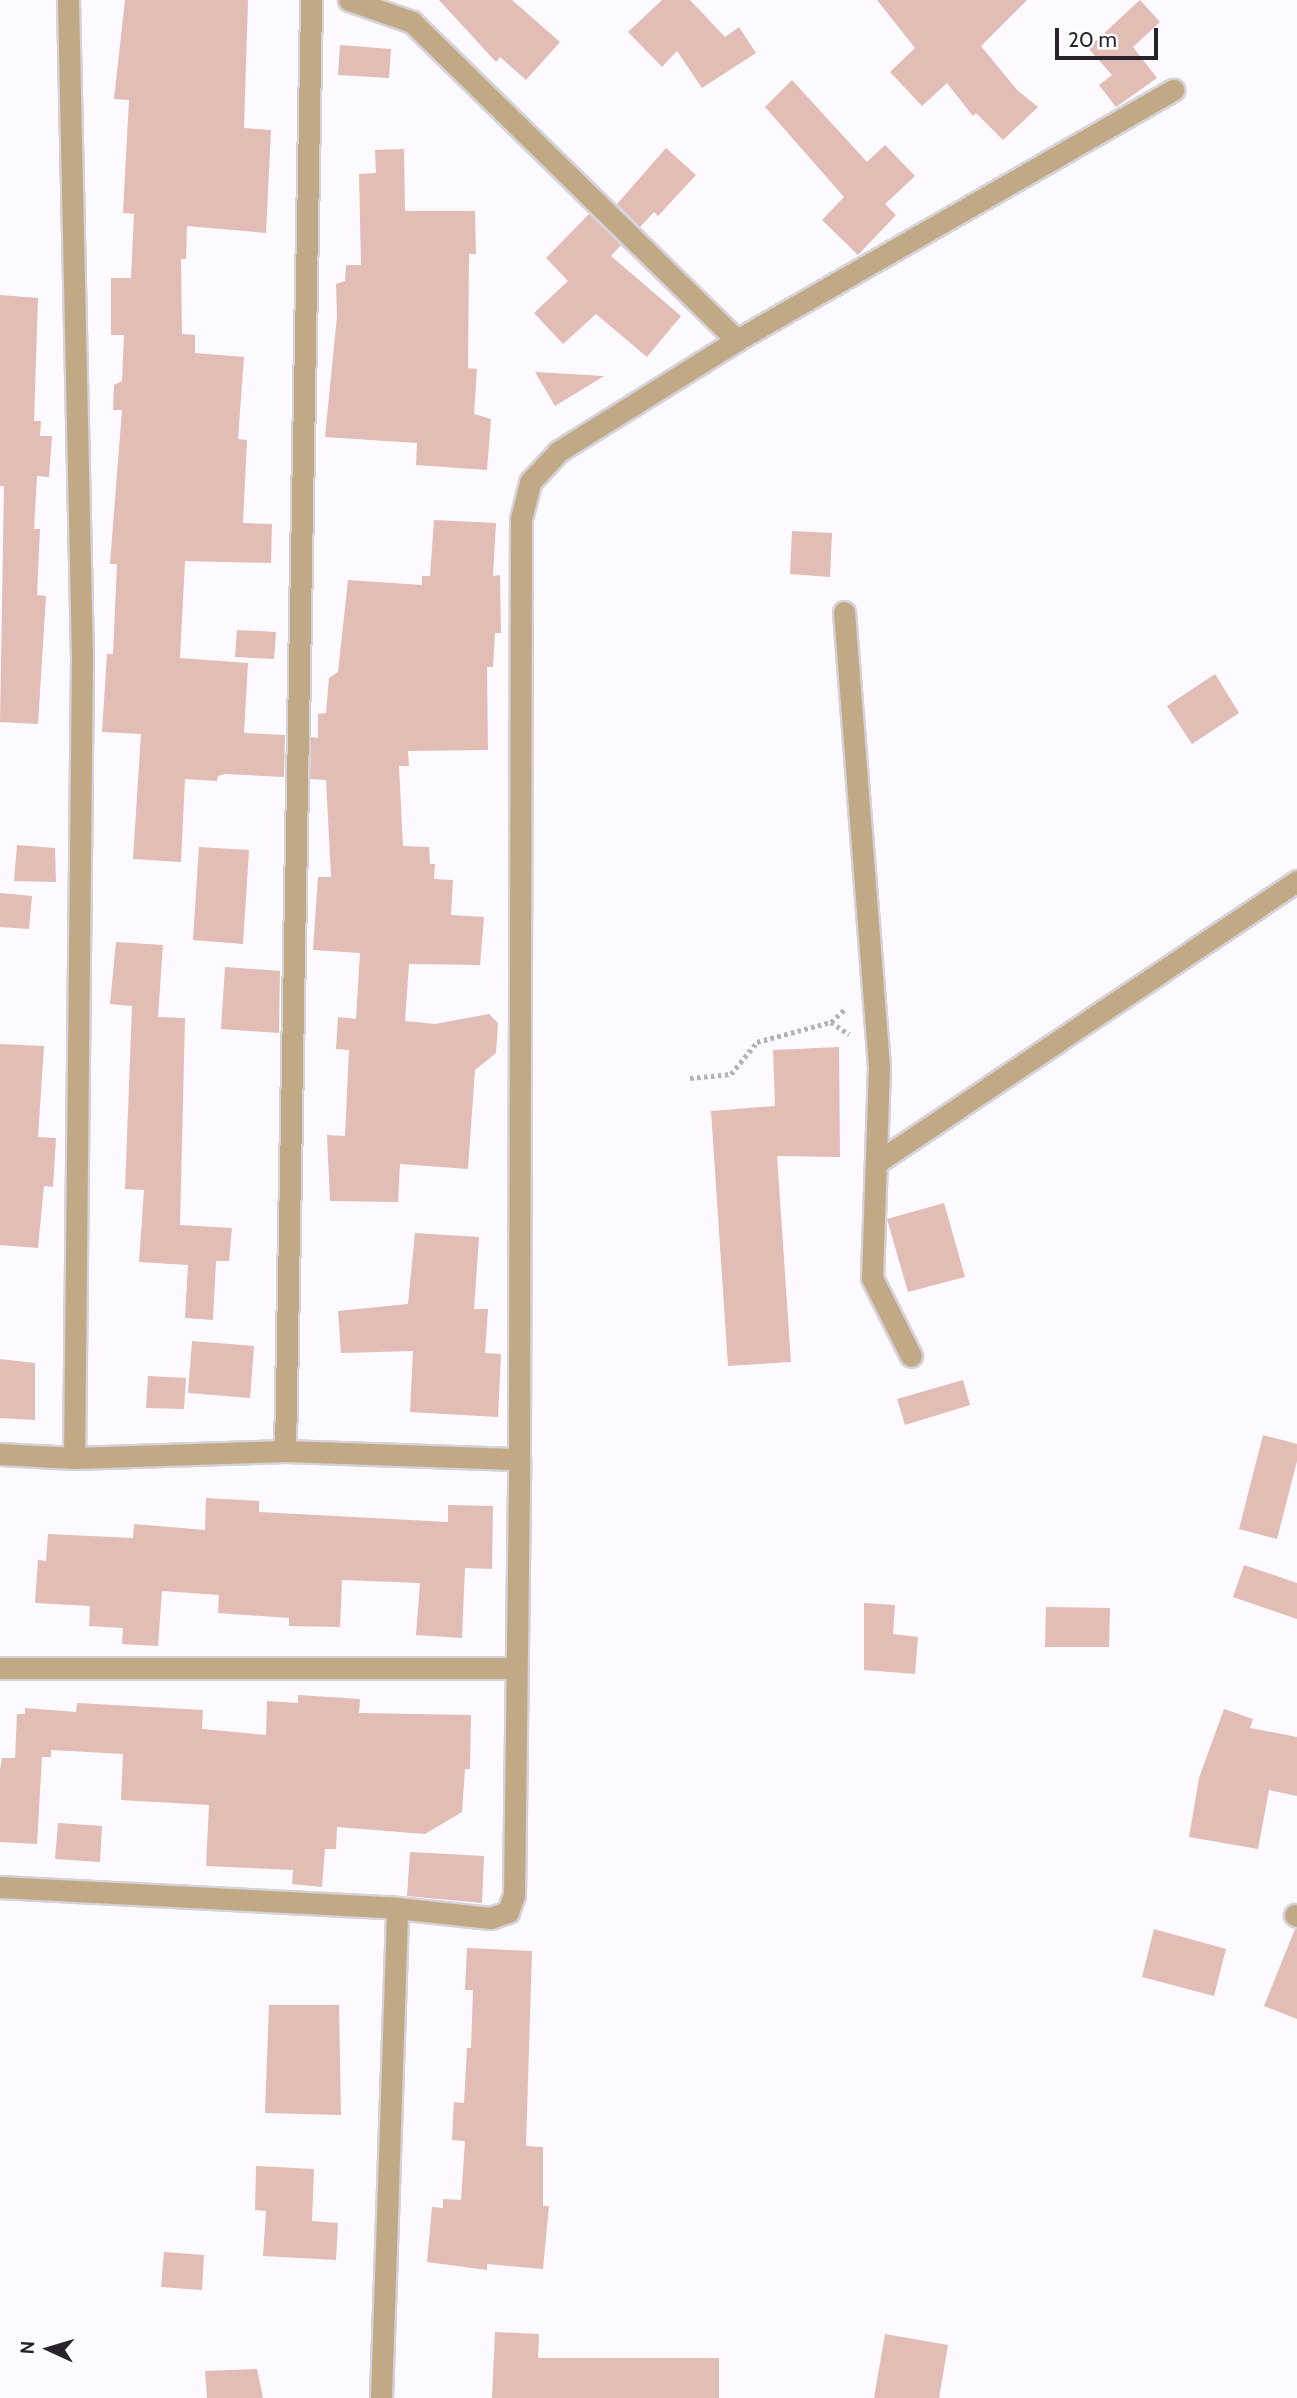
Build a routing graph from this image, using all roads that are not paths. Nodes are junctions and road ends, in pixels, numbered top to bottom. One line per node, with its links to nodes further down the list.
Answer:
1 (68, 0): 12 (street)
2 (311, 0): 10 (street)
3 (349, 0): 5 (street)
4 (1173, 90): 5 (street)
5 (737, 340): 13 (street)
6 (844, 612): 8 (street)
7 (1297, 881): 8 (street)
8 (879, 1161): 9 (street)
9 (911, 1356)
10 (285, 1451): 12 (street); 13 (street)
11 (0, 1454): 12 (street)
12 (74, 1458)
13 (519, 1458): 15 (street)
14 (0, 1668): 15 (street)
15 (514, 1668): 17 (street)
16 (0, 1887): 17 (street)
17 (397, 1908): 18 (street)
18 (380, 2398)

